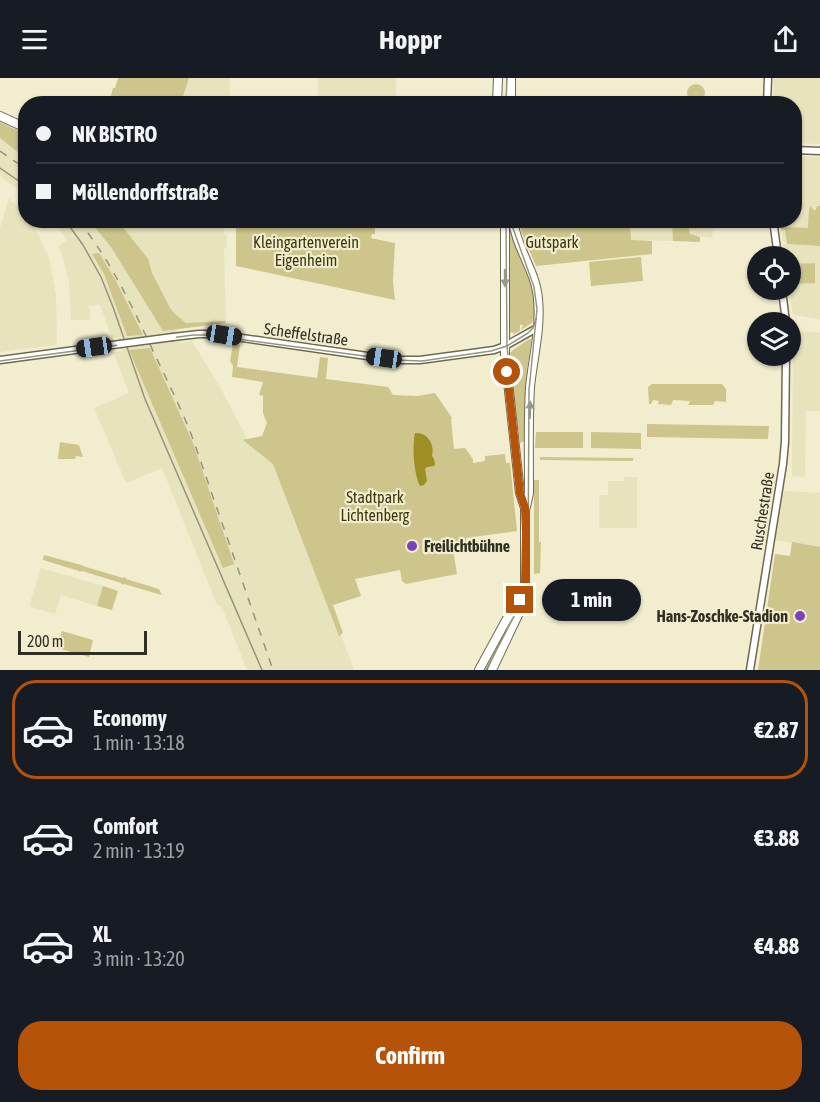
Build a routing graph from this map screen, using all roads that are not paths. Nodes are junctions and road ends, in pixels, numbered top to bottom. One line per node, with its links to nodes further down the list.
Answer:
1 (498, 78): 4 (main road)
2 (511, 78): 5 (main road)
3 (768, 78): 6 (street)
4 (497, 96)
5 (511, 96)
6 (767, 96)
7 (0, 116): 8 (main road)
8 (18, 124)
9 (802, 150): 10 (street)
10 (820, 151)
11 (505, 228): 16 (main road, one-way to 16)
12 (514, 228): 15 (main road)
13 (773, 228): 14 (street)
14 (776, 246)
15 (537, 328): 16 (street, Scheffelstraße); 19 (main road, one-way to 15)
16 (505, 346): 17 (street, Scheffelstraße, bridge); 19 (main road)
17 (0, 360)
18 (786, 366): 23 (street, Ruschestraße)
19 (525, 508): 20 (main road)
20 (521, 599): 21 (main road); 22 (main road)
21 (479, 670)
22 (492, 670)
23 (750, 670)

